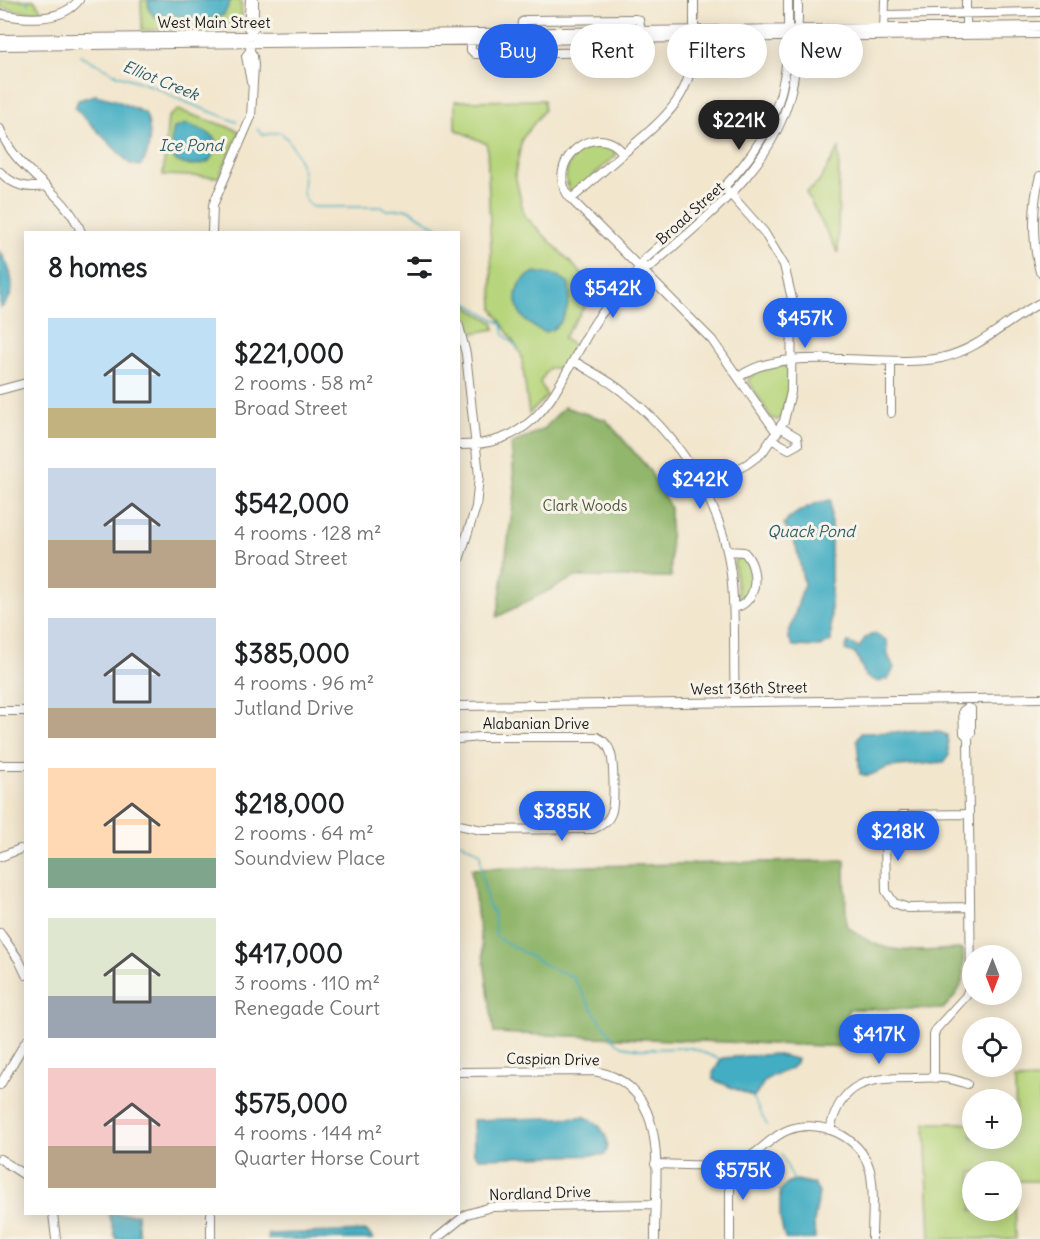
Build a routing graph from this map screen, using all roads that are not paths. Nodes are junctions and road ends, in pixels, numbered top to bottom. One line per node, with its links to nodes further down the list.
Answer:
1 (80, 0): 9 (street)
2 (252, 0): 25 (street)
3 (694, 0): 14 (street)
4 (788, 0): 15 (street, Broad Street)
5 (798, 0): 16 (street, Broad Street)
6 (885, 0): 11 (street)
7 (966, 0): 10 (street)
8 (1040, 12): 10 (street)
9 (0, 14)
10 (966, 14): 11 (street); 18 (street)
11 (885, 15): 20 (street)
12 (523, 24): 13 (street)
13 (640, 24)
14 (694, 24)
15 (788, 24)
16 (798, 24)
17 (1040, 26): 18 (street, West Main Street)
18 (966, 27): 20 (street, West Main Street)
19 (863, 31): 20 (street, West Main Street)
20 (884, 31): 22 (street, West Main Street)
21 (478, 33): 25 (street, West Main Street)
22 (1040, 34)
23 (570, 37): 26 (street, West Main Street)
24 (0, 39): 25 (street, West Main Street)
25 (251, 40): 26 (street, West Main Street); 27 (street, West Main Street); 41 (street)
26 (471, 41): 28 (street)
27 (0, 46)
28 (570, 53)
29 (687, 78): 33 (street)
30 (784, 78): 37 (street, Broad Street)
31 (793, 78): 38 (street, Broad Street)
32 (0, 129): 36 (street)
33 (623, 153): 39 (street); 39 (street)
34 (0, 172): 36 (street)
35 (1040, 176): 43 (street)
36 (45, 186): 40 (street)
37 (724, 187): 38 (street); 42 (street, Broad Street)
38 (731, 194): 42 (street, Broad Street); 46 (street)
39 (571, 199): 42 (street)
40 (80, 231)
41 (212, 231)
42 (640, 269): 47 (street, Broad Street); 49 (street)
43 (1040, 272)
44 (1040, 303): 48 (street)
45 (460, 330): 54 (street)
46 (792, 360): 48 (street); 49 (street); 53 (street)
47 (574, 361): 54 (street, Broad Street); 56 (street)
48 (891, 361): 52 (street)
49 (739, 377): 53 (street)
50 (24, 384): 51 (street)
51 (0, 390)
52 (891, 413)
53 (777, 433): 56 (street)
54 (476, 444): 55 (street, Broad Street); 58 (street)
55 (460, 445)
56 (704, 488): 57 (street)
57 (727, 551): 59 (street); 59 (street)
58 (460, 557)
59 (734, 608): 61 (street)
60 (1040, 698): 62 (street, West 136th Street)
61 (735, 702): 62 (street, West 136th Street); 63 (street, West 136th Street)
62 (967, 703): 69 (street)
63 (460, 706)
64 (0, 711): 65 (street)
65 (24, 711)
66 (460, 739): 70 (street, Alabanian Drive)
67 (0, 765): 68 (street)
68 (24, 765)
69 (969, 814): 73 (street); 73 (street)
70 (460, 825)
71 (20, 849): 72 (street)
72 (0, 857)
73 (970, 907): 75 (street)
74 (0, 933): 76 (street)
75 (971, 945)
76 (24, 971)
77 (962, 1000): 80 (street)
78 (24, 1044): 82 (street)
79 (460, 1072): 86 (street, Caspian Drive)
80 (934, 1077): 81 (street); 83 (street)
81 (967, 1084)
82 (0, 1085)
83 (831, 1130): 85 (street); 96 (street)
84 (0, 1159): 87 (street)
85 (729, 1163): 86 (street); 95 (street)
86 (655, 1164): 88 (street, Caspian Drive)
87 (24, 1175)
88 (654, 1204): 93 (street, Nordland Drive); 94 (street, Caspian Drive)
89 (53, 1215): 91 (street)
90 (211, 1215): 92 (street)
91 (56, 1239)
92 (211, 1239)
93 (436, 1239)
94 (655, 1239)
95 (730, 1239)
96 (872, 1239)

